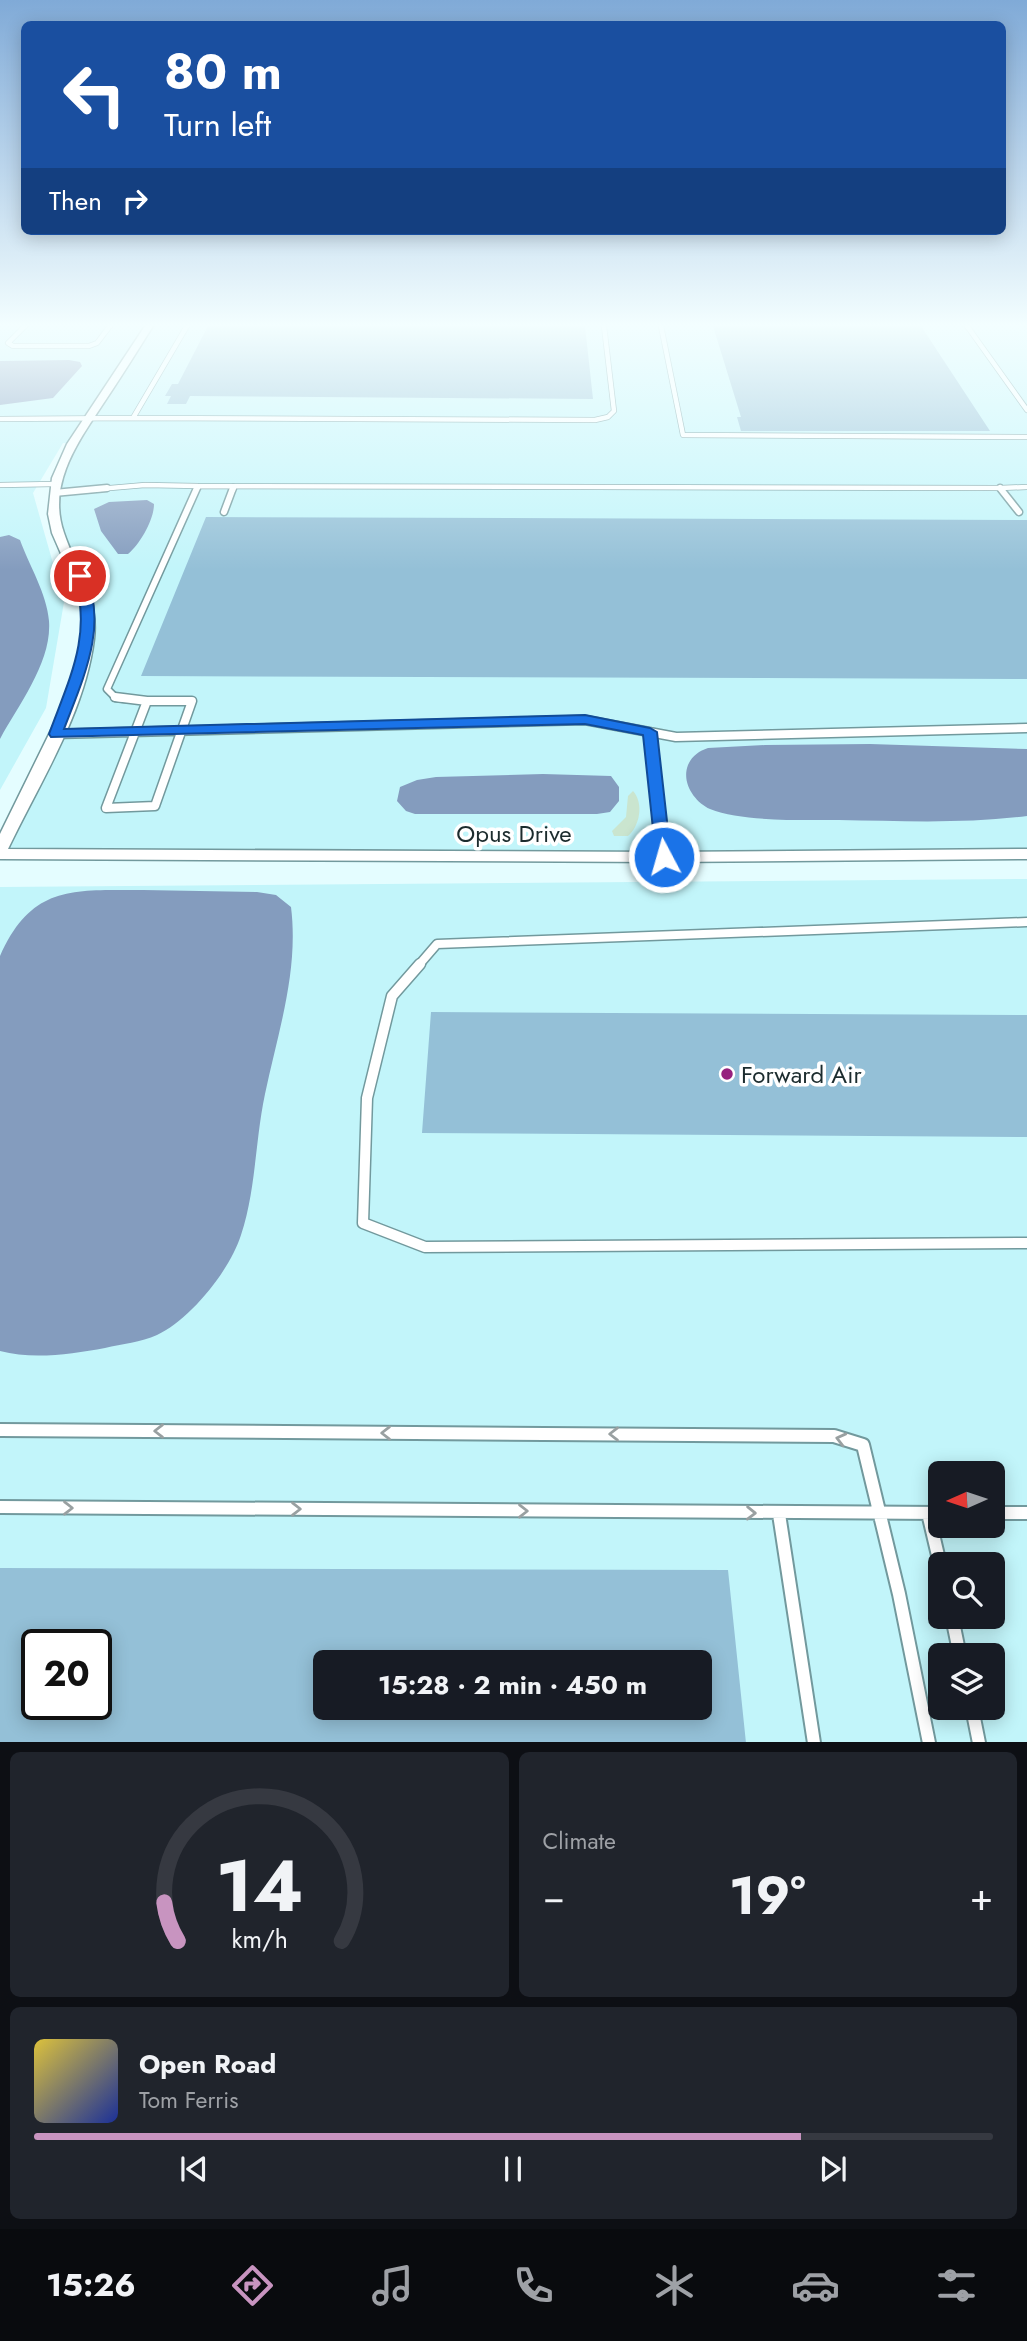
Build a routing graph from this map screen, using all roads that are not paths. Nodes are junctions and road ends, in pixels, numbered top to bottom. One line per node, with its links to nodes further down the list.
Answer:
1 (96, 407): 5 (street)
2 (139, 407): 6 (lane)
3 (614, 407): 6 (lane)
4 (677, 407): 8 (lane)
5 (89, 418): 6 (lane); 7 (lane); 14 (street)
6 (133, 418)
7 (0, 419)
8 (1027, 437)
9 (1, 486): 14 (lane)
10 (198, 486): 11 (lane); 14 (lane); 17 (lane)
11 (234, 487): 13 (lane); 15 (lane)
12 (1027, 487): 13 (lane)
13 (1000, 488): 16 (lane)
14 (55, 489): 22 (street)
15 (224, 512)
16 (1019, 512)
17 (147, 701): 19 (lane); 20 (lane)
18 (1027, 728): 21 (lane)
19 (184, 731): 20 (lane); 20 (lane); 21 (lane)
20 (134, 732): 22 (lane)
21 (650, 732): 25 (lane)
22 (56, 734): 23 (street)
23 (0, 851): 25 (street, Opus Drive)
24 (1027, 854): 25 (street, Opus Drive)
25 (664, 857)
26 (1027, 922): 27 (lane)
27 (1027, 1243)
28 (0, 1430): 30 (lane, one-way to 28)
29 (0, 1507): 34 (lane, one-way to 34)
30 (879, 1513): 31 (lane); 34 (lane); 37 (lane)
31 (928, 1513)
32 (1005, 1513): 33 (lane)
33 (1027, 1513)
34 (779, 1514): 36 (lane)
35 (974, 1720): 38 (lane)
36 (814, 1742)
37 (929, 1742)
38 (979, 1742)

